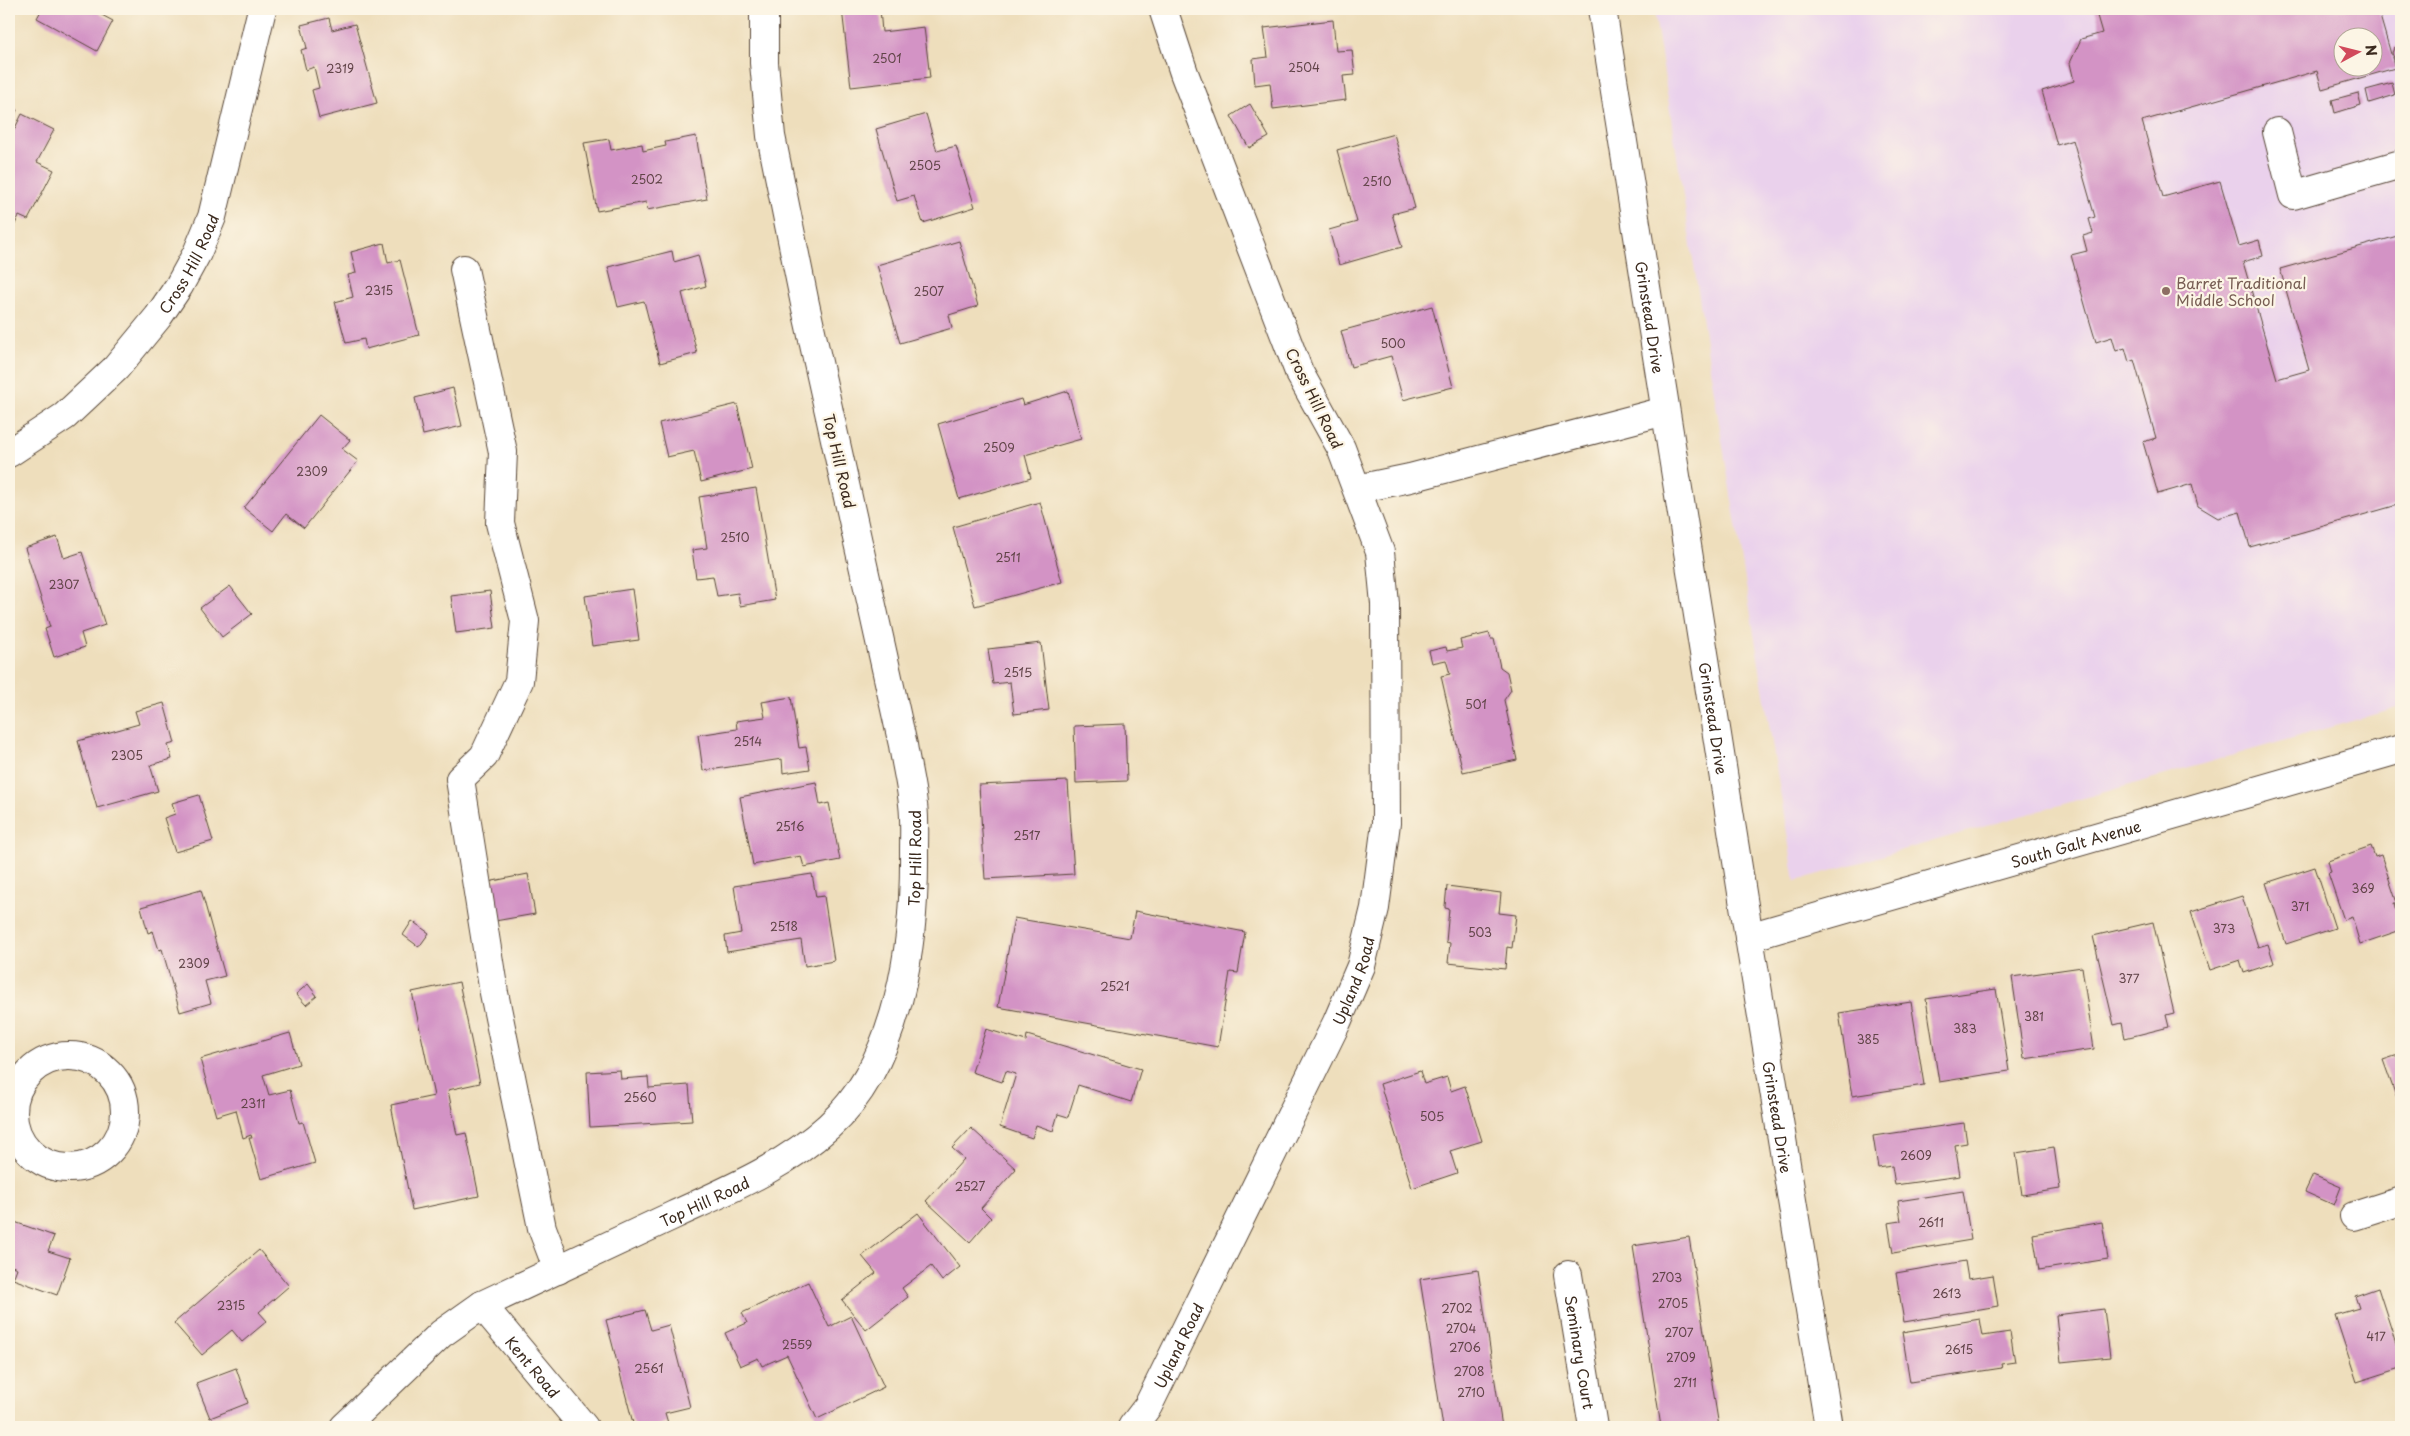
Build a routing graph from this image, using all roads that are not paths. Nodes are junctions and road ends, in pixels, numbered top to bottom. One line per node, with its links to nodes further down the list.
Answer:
1 (262, 9): 9 (street, Cross Hill Road)
2 (764, 9): 16 (street, Top Hill Road)
3 (1163, 9): 10 (street, Cross Hill Road)
4 (1602, 9): 8 (street, Grinstead Drive)
5 (2276, 132): 6 (street)
6 (2401, 164)
7 (464, 269): 16 (street)
8 (1665, 411): 10 (street); 12 (street, Grinstead Drive)
9 (9, 453)
10 (1357, 489): 21 (street, Upland Road)
11 (2401, 749): 12 (street, South Galt Avenue)
12 (1749, 936): 23 (street, Grinstead Drive)
13 (15, 1077): 13 (street)
14 (2401, 1201): 15 (street)
15 (2354, 1216)
16 (558, 1270): 18 (street, Top Hill Road)
17 (1568, 1275): 22 (street, Seminary Court)
18 (482, 1305): 19 (street, Top Hill Road); 20 (street, Kent Road)
19 (344, 1427)
20 (584, 1427)
21 (1132, 1427)
22 (1593, 1427)
23 (1829, 1427)

